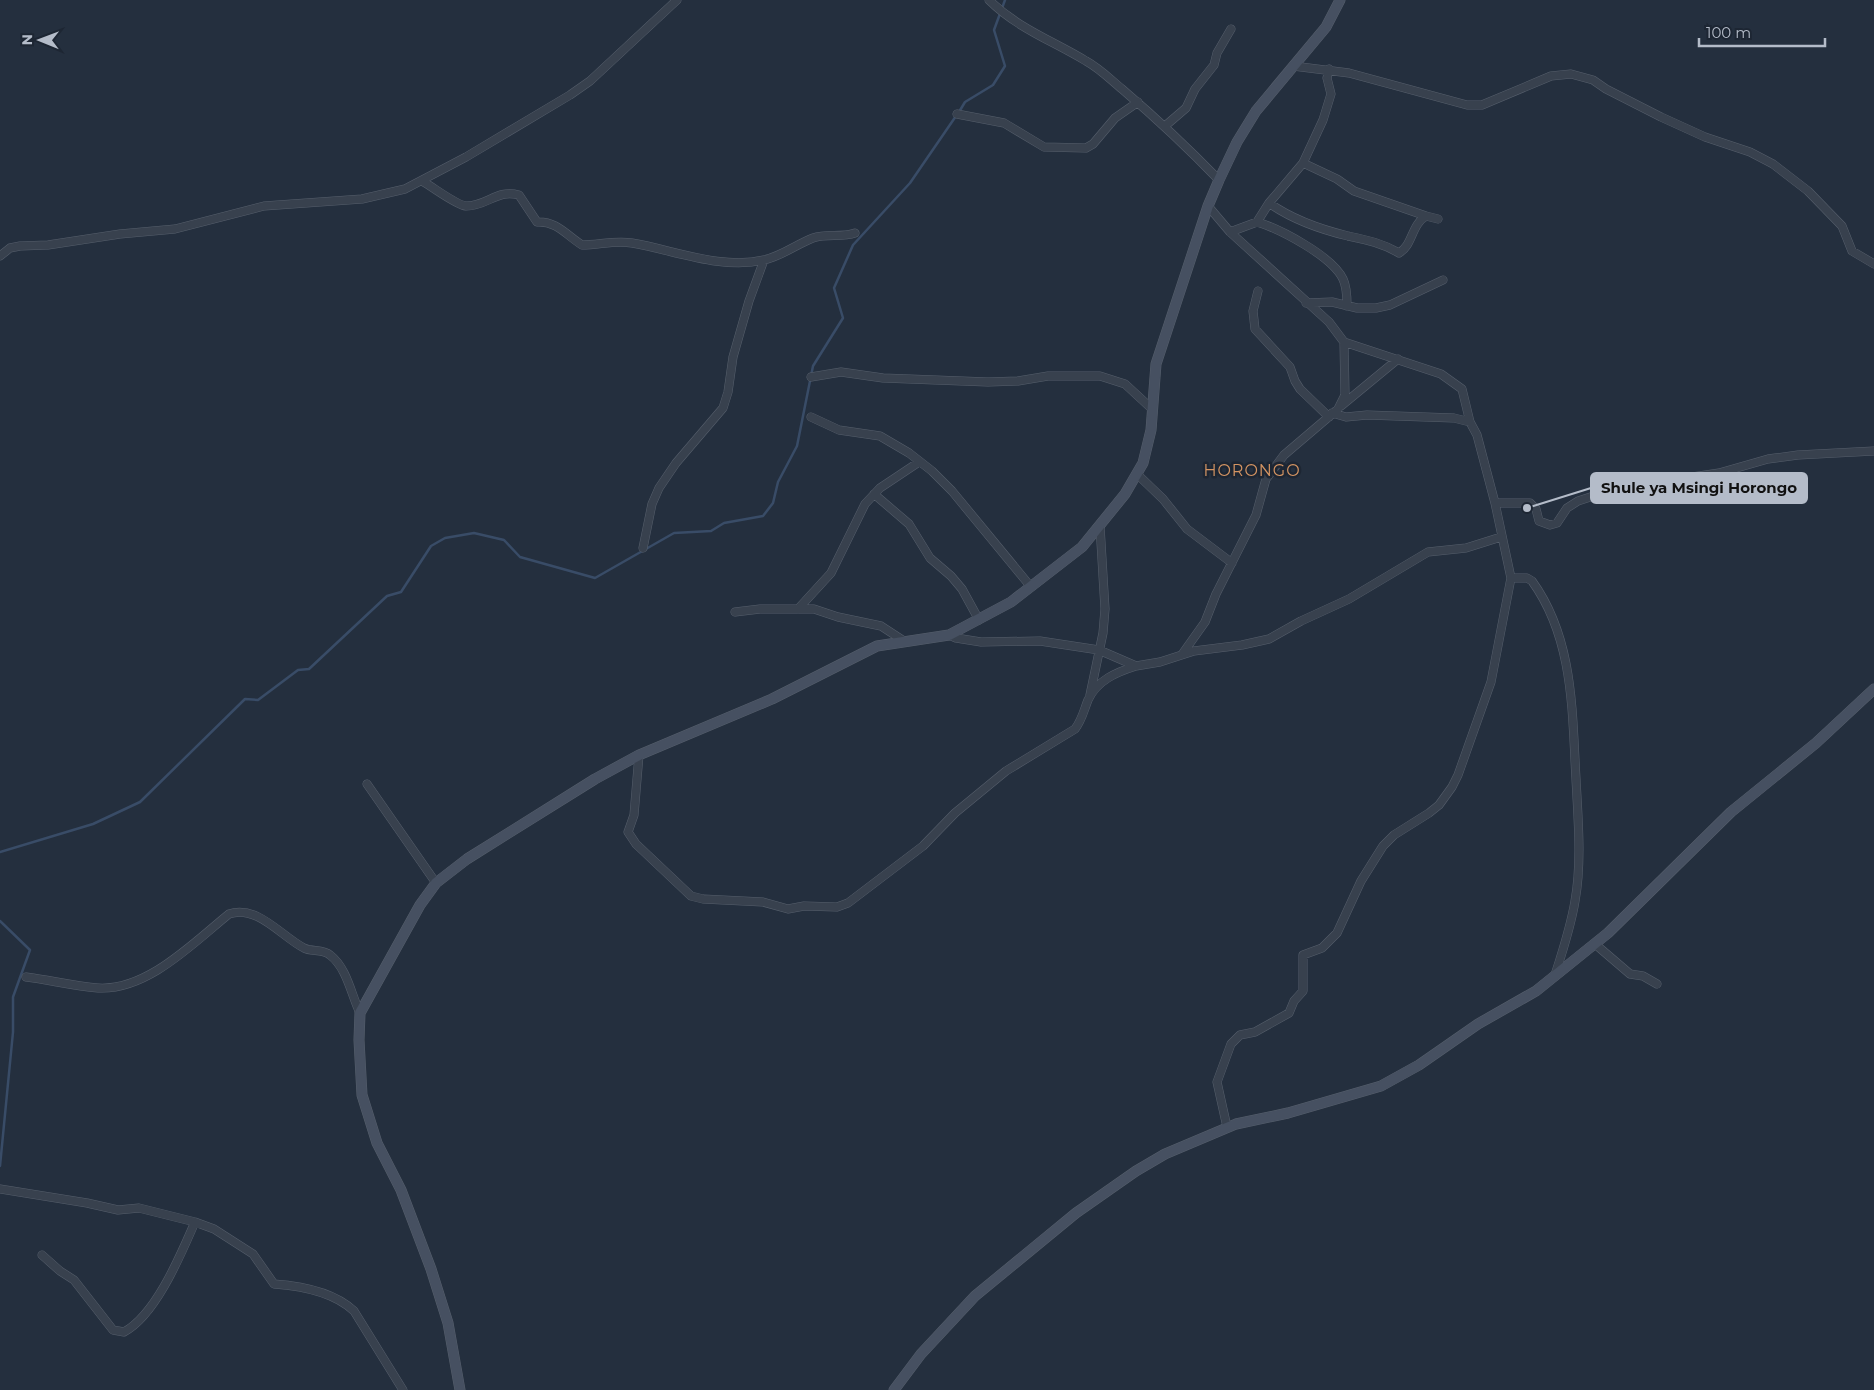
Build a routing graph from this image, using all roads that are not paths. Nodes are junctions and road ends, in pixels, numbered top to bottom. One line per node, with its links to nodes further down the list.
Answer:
1 (676, 0): 12 (street)
2 (1340, 0): 5 (street)
3 (992, 2): 7 (street)
4 (1231, 29): 9 (street)
5 (1293, 66): 6 (street); 11 (street)
6 (1330, 69): 10 (street); 22 (street)
7 (1138, 102): 8 (street); 9 (street)
8 (957, 114)
9 (1165, 126): 11 (street)
10 (1303, 163): 13 (street); 15 (street)
11 (1219, 180): 14 (street)
12 (422, 181): 20 (street); 21 (street)
13 (1269, 203): 15 (street); 17 (street)
14 (1208, 206): 18 (street); 30 (street)
15 (1426, 216): 16 (street)
16 (1438, 219)
17 (1257, 222): 18 (street); 26 (street)
18 (1230, 232): 25 (street)
19 (855, 234): 21 (street)
20 (0, 256)
21 (764, 260): 41 (street)
22 (1874, 264)
23 (1443, 280): 26 (street)
24 (1258, 291): 31 (street)
25 (1306, 303): 26 (street); 27 (street)
26 (1347, 306)
27 (1344, 342): 28 (street); 31 (street)
28 (1398, 359): 31 (street); 33 (street)
29 (810, 378): 30 (street)
30 (1152, 408): 36 (street)
31 (1333, 413): 33 (street); 42 (street)
32 (811, 417): 35 (street)
33 (1470, 422): 38 (street)
34 (1874, 451): 38 (street)
35 (919, 462): 37 (street); 44 (street)
36 (1137, 474): 39 (street); 42 (street)
37 (874, 494): 45 (street); 47 (street)
38 (1496, 503): 40 (street)
39 (1100, 526): 44 (street); 50 (street)
40 (1501, 537): 43 (street); 51 (street)
41 (643, 548)
42 (1232, 563): 51 (street)
43 (1511, 578): 59 (street); 63 (street)
44 (1031, 588): 47 (street)
45 (798, 609): 46 (street); 49 (street)
46 (735, 612)
47 (978, 620): 48 (street)
48 (949, 635): 49 (street); 50 (street)
49 (904, 641): 55 (street)
50 (1099, 650): 52 (street); 54 (street)
51 (1183, 653): 52 (street)
52 (1136, 666): 54 (street)
53 (1874, 689): 58 (street)
54 (1089, 698): 55 (street)
55 (639, 755): 57 (street)
56 (366, 784): 57 (street)
57 (436, 884): 62 (street)
58 (1595, 944): 59 (street); 61 (street)
59 (1555, 975): 63 (street)
60 (26, 977): 62 (street)
61 (1657, 984)
62 (360, 1013): 68 (street)
63 (1227, 1127): 69 (street)
64 (0, 1189): 65 (street)
65 (196, 1222): 66 (street); 67 (street)
66 (42, 1255)
67 (403, 1390)
68 (460, 1390)
69 (894, 1390)

